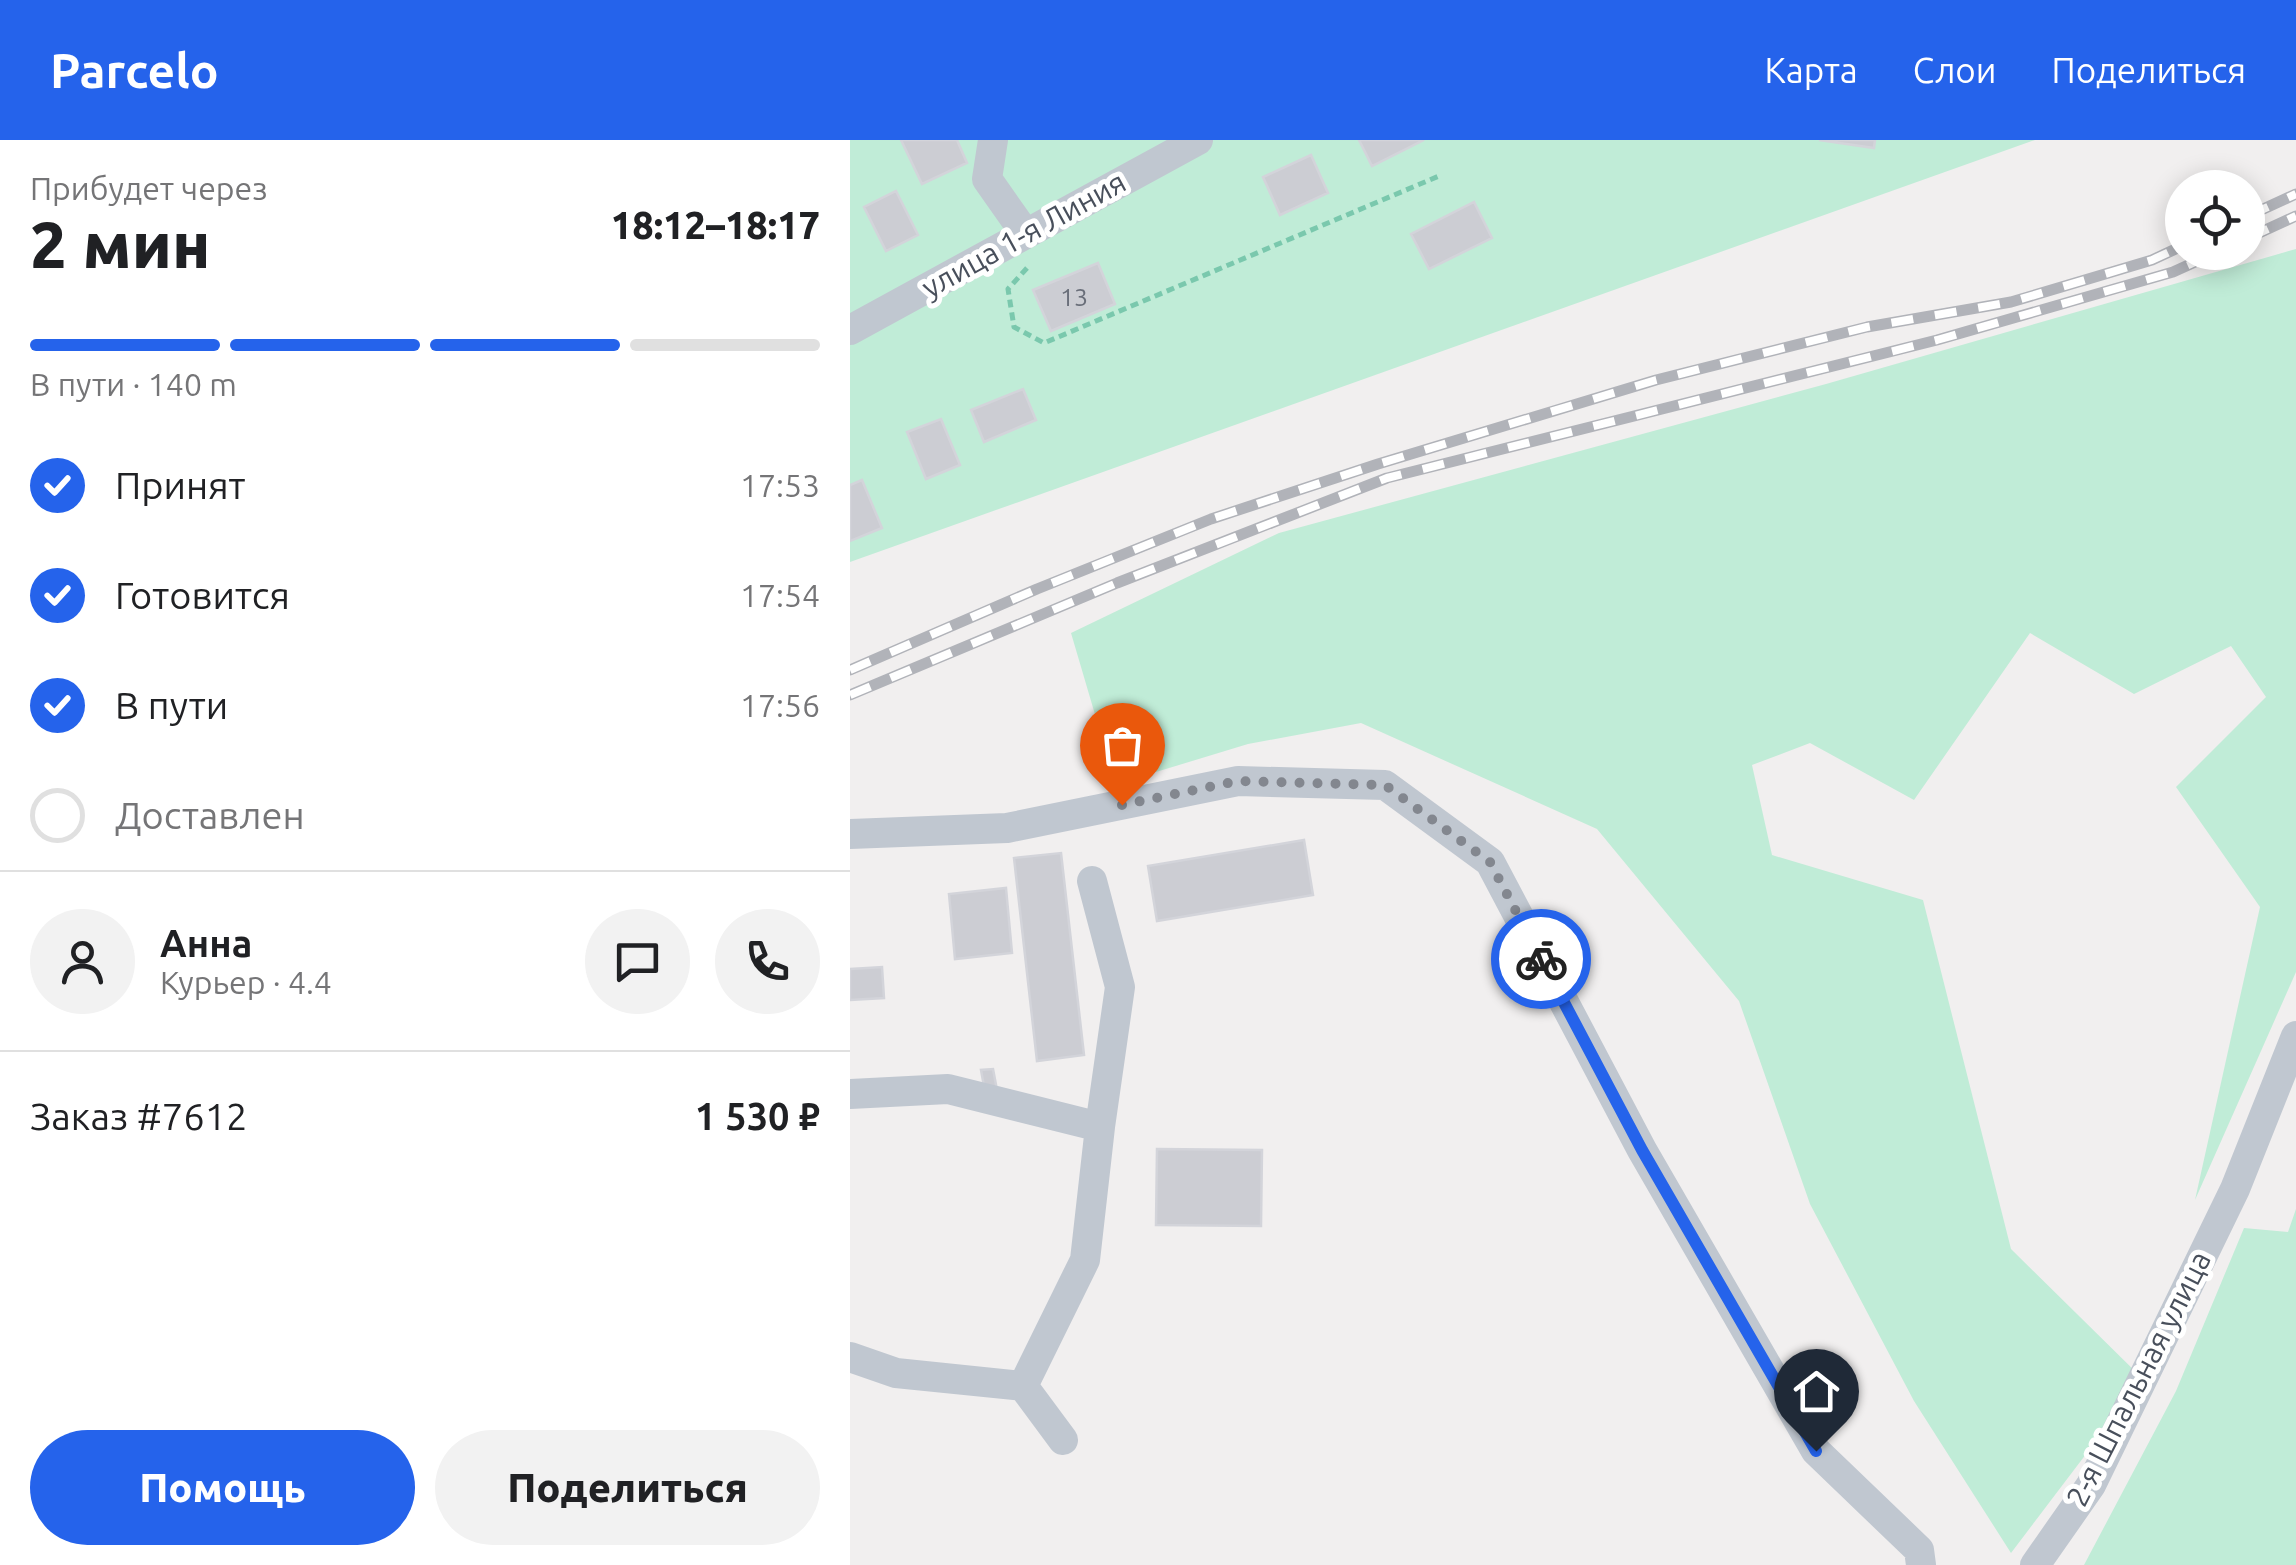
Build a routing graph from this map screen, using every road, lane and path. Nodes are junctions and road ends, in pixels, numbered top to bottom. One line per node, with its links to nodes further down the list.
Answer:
1 (993, 140): 4 (street)
2 (1180, 144): 4 (street, улица 1-я Линия)
3 (1439, 176): 4 (path)
4 (1025, 233): 5 (street, улица 1-я Линия)
5 (850, 330)
6 (850, 834): 14 (street)
7 (1092, 880): 10 (street)
8 (2296, 1036): 15 (street, 2-я Шпальная улица)
9 (850, 1094): 10 (street)
10 (1100, 1127): 12 (street)
11 (850, 1356): 12 (street)
12 (1023, 1386): 13 (street)
13 (1062, 1440)
14 (1921, 1565)
15 (2035, 1565)

